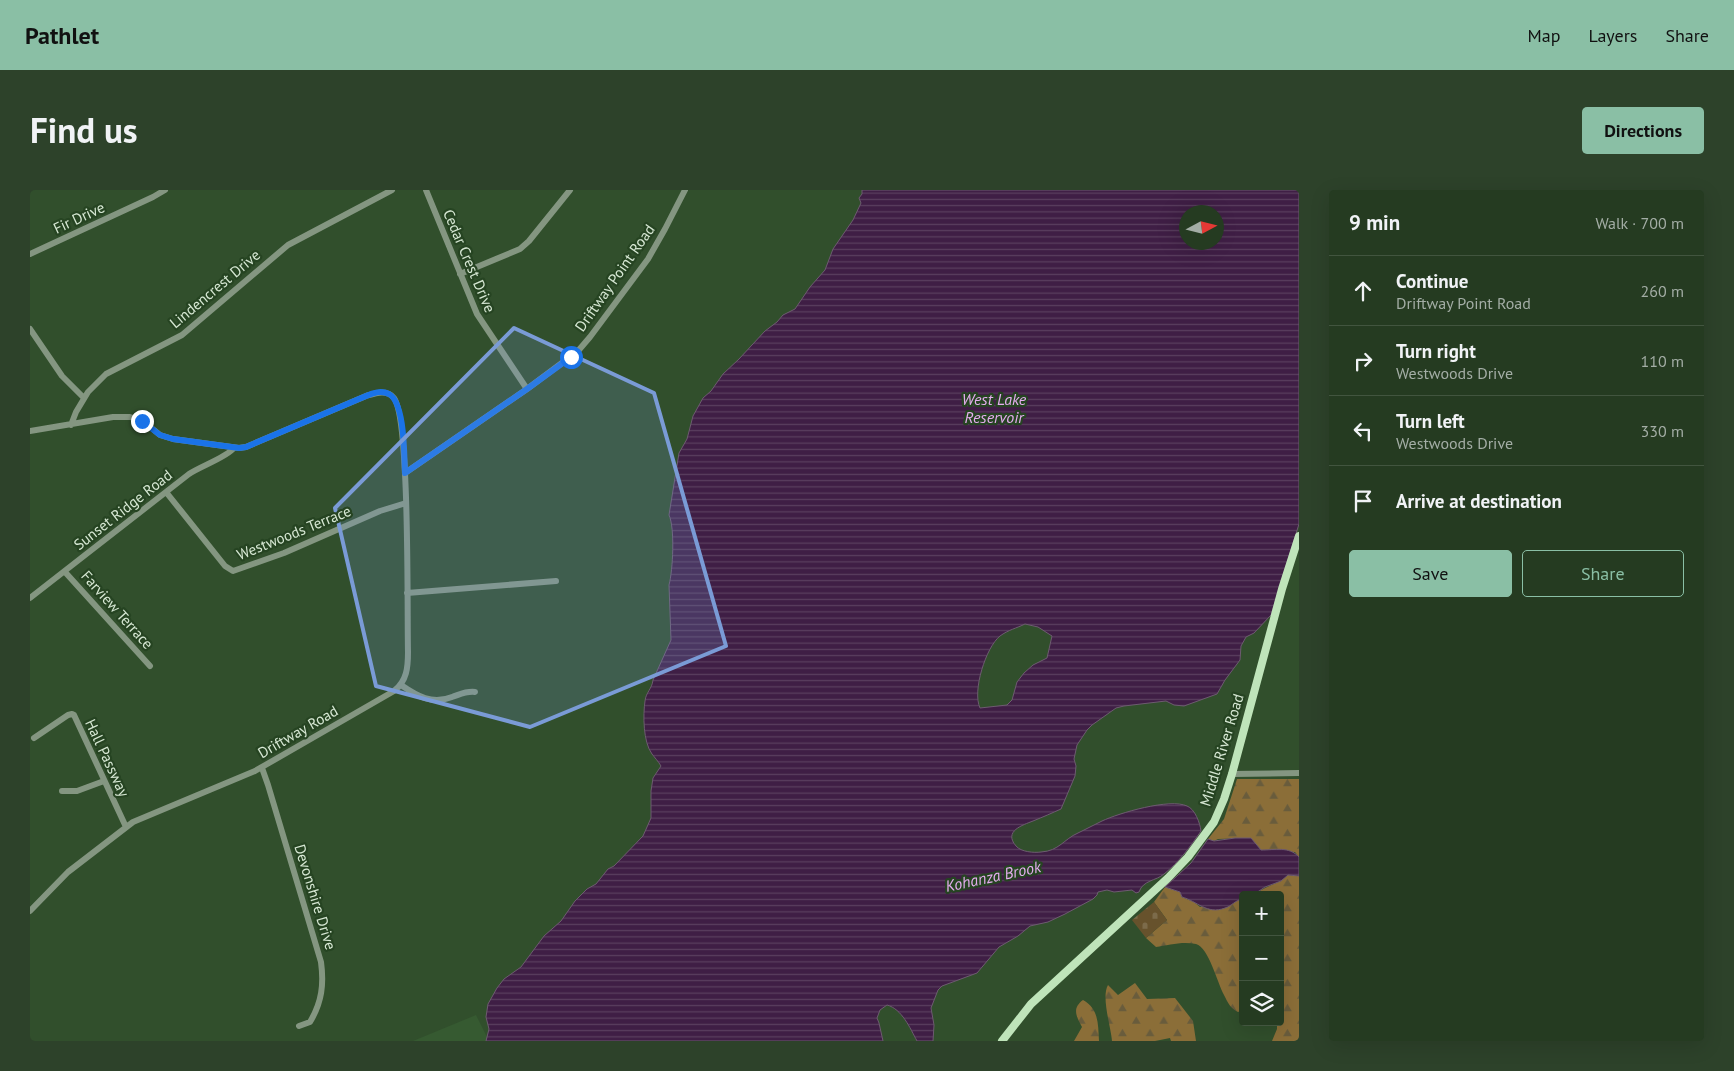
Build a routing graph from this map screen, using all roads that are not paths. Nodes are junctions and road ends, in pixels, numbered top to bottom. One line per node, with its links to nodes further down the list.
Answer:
1 (165, 190): 6 (street, Fir Drive)
2 (392, 190): 10 (street, Lindencrest Drive)
3 (426, 190): 7 (street, Cedar Crest Drive)
4 (570, 190): 7 (street)
5 (685, 190): 9 (street, Driftway Point Road)
6 (30, 254)
7 (460, 274): 9 (street, Cedar Crest Drive)
8 (30, 330): 10 (street)
9 (527, 389): 14 (street, Driftway Point Road)
10 (84, 398): 11 (street, Lindencrest Drive)
11 (71, 424): 12 (street); 13 (street)
12 (30, 431)
13 (234, 448): 14 (street); 15 (street, Sunset Ridge Road)
14 (405, 473): 16 (street)
15 (166, 492): 16 (street, Westwoods Terrace); 18 (street, Sunset Ridge Road)
16 (406, 503): 20 (street)
17 (1299, 536): 28 (main road, Middle River Road)
18 (65, 572): 21 (street, Sunset Ridge Road); 22 (street, Farview Terrace)
19 (556, 581): 20 (street)
20 (407, 593): 23 (street)
21 (30, 598)
22 (150, 666)
23 (401, 685): 24 (street); 26 (street, Driftway Road)
24 (475, 692)
25 (34, 738): 29 (street, Hall Passway)
26 (262, 768): 31 (street, Driftway Road); 33 (street, Devonshire Drive)
27 (1299, 773): 28 (street)
28 (1232, 774): 34 (main road, Middle River Road)
29 (104, 781): 30 (street); 31 (street, Hall Passway)
30 (62, 791)
31 (126, 827): 32 (street, Driftway Road)
32 (30, 911)
33 (299, 1026)
34 (1002, 1041)

